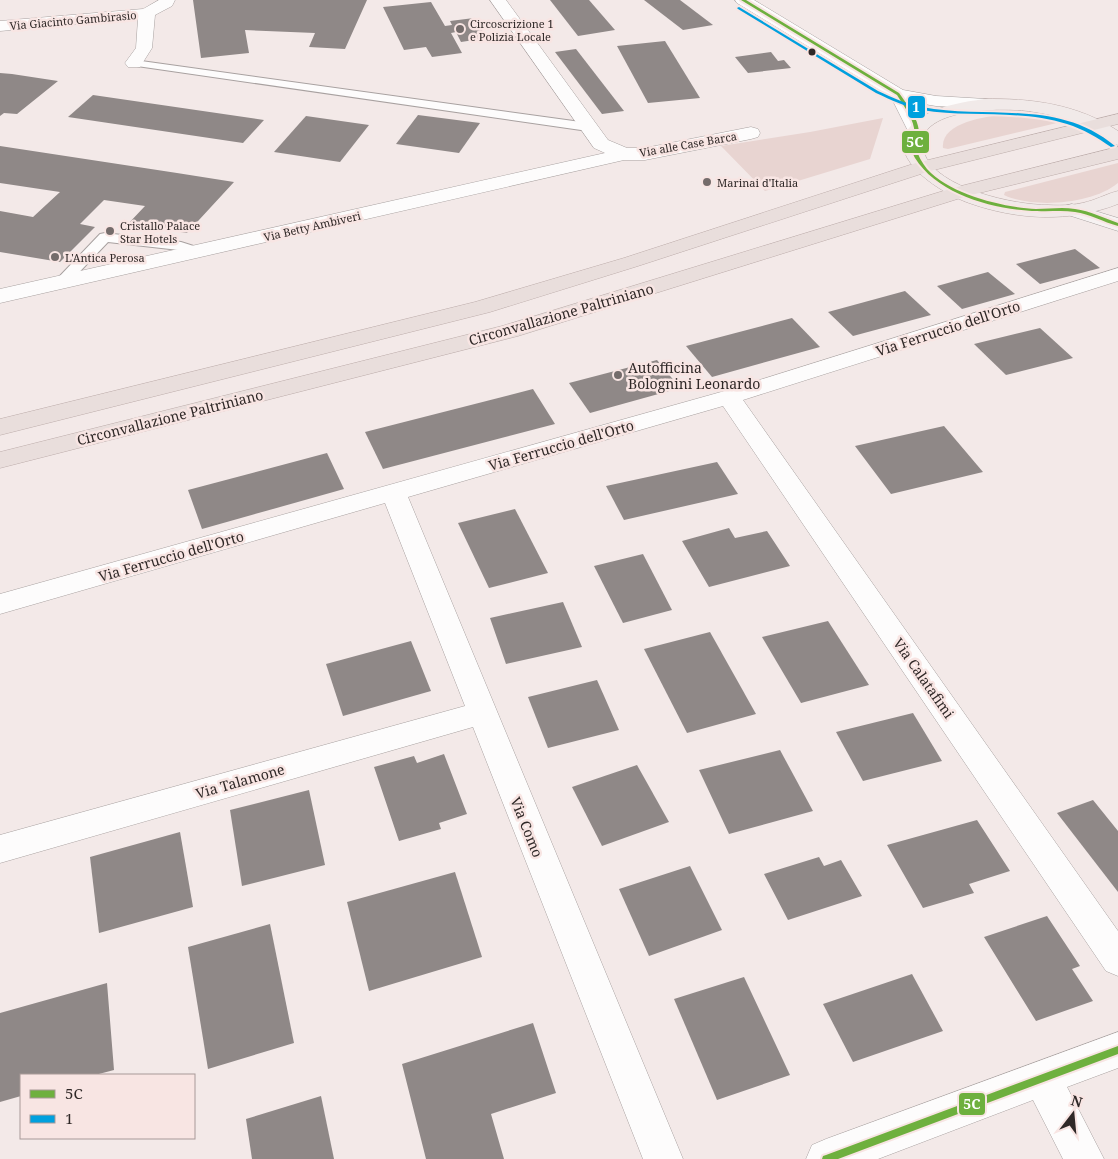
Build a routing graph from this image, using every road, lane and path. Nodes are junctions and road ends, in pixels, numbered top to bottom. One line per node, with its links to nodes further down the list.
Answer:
1 (168, 0): 4 (street)
2 (498, 0): 11 (street)
3 (743, 0): 7 (street)
4 (147, 13): 5 (street, Via Giacinto Gambirasio); 6 (street)
5 (0, 26)
6 (134, 63): 11 (lane)
7 (898, 94): 8 (street); 12 (street)
8 (986, 104): 10 (main road); 12 (main road)
9 (1118, 119): 10 (highway)
10 (1094, 124): 14 (main road); 17 (highway)
11 (588, 126): 16 (street)
12 (917, 131): 17 (main road)
13 (751, 132): 16 (street, Via alle Case Barca)
14 (1118, 139)
15 (1118, 153): 18 (highway, Circonvallazione Paltriniano)
16 (624, 154): 22 (street, Via Betty Ambiveri)
17 (923, 167): 18 (main road); 26 (highway)
18 (960, 192): 20 (main road); 30 (highway, Circonvallazione Paltriniano)
19 (1118, 197): 20 (main road)
20 (1072, 210): 21 (street)
21 (1118, 225)
22 (198, 252): 24 (street, Via Betty Ambiveri); 24 (lane)
23 (1118, 274): 27 (street, Via Ferruccio dell'Orto)
24 (62, 282): 25 (street, Via Betty Ambiveri)
25 (0, 296)
26 (412, 324): 28 (highway); 29 (highway)
27 (729, 397): 31 (street, Via Ferruccio dell'Orto); 35 (street, Via Calatafimi)
28 (0, 413)
29 (0, 427)
30 (0, 460)
31 (394, 493): 32 (street, Via Ferruccio dell'Orto); 33 (street, Via Como)
32 (0, 604)
33 (481, 713): 34 (street, Via Talamone); 38 (street, Via Como)
34 (0, 849)
35 (1118, 960)
36 (1118, 1050): 37 (street)
37 (1042, 1078): 39 (street); 40 (street)
38 (663, 1159)
39 (826, 1159)
40 (1084, 1159)

